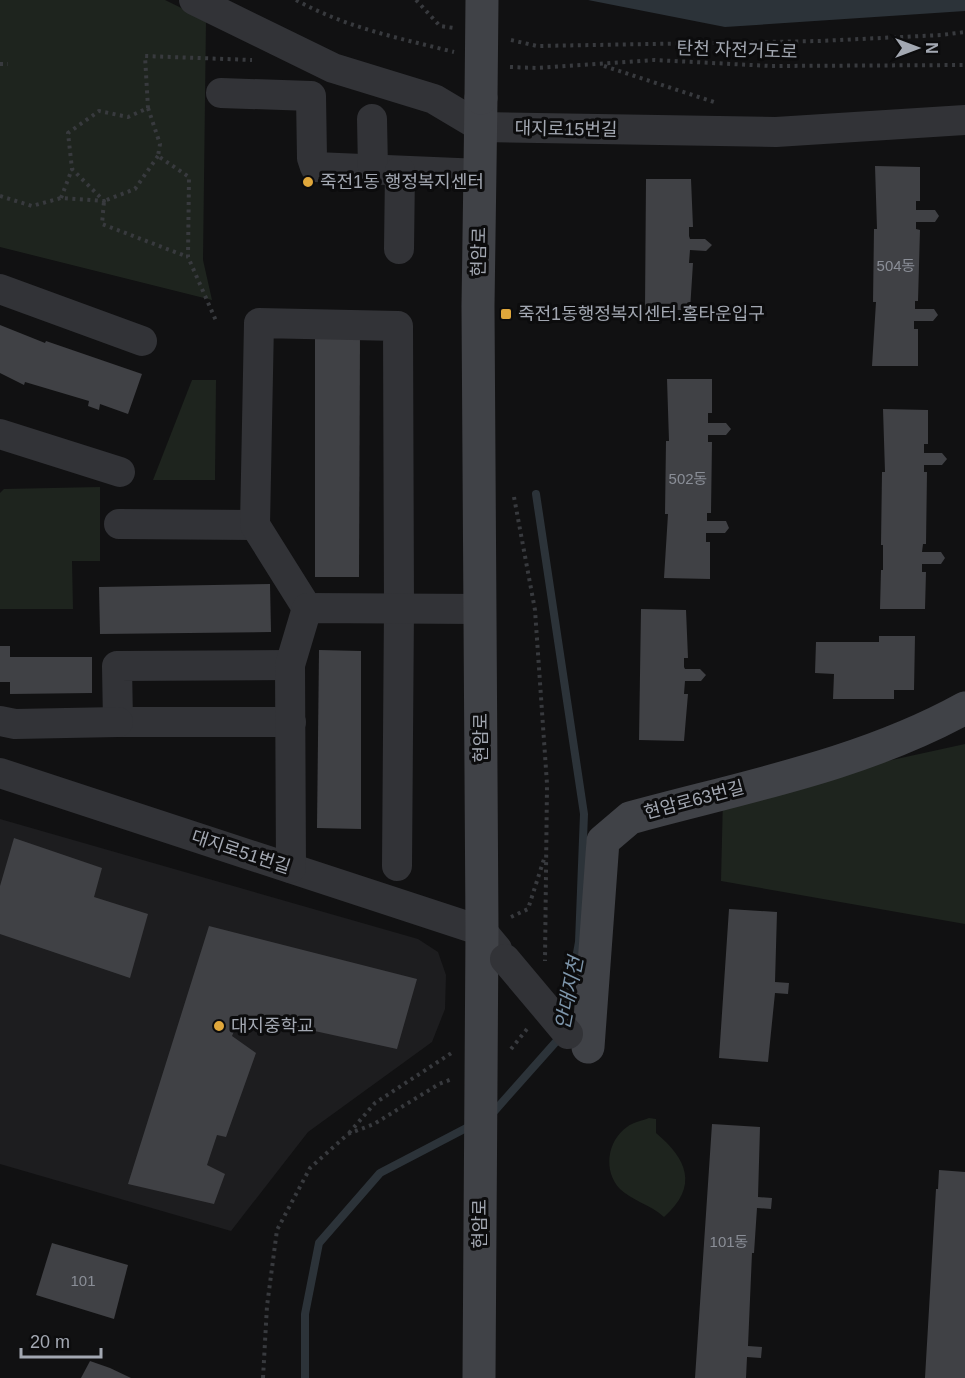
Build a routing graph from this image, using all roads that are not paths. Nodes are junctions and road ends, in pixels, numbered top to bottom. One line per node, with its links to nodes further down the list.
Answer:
1 (194, 0): 4 (street, 대지로15번길)
2 (482, 0): 4 (street, 현암로, bridge)
3 (220, 93): 7 (street)
4 (481, 113): 6 (street, 대지로15번길); 8 (street, 현암로)
5 (372, 119): 7 (street)
6 (965, 120)
7 (387, 170): 8 (street); 9 (street)
8 (481, 174): 18 (street, 현암로)
9 (399, 249)
10 (0, 289): 11 (street)
11 (142, 341)
12 (0, 434): 13 (street)
13 (120, 471)
14 (119, 524): 15 (street)
15 (255, 525): 16 (street); 17 (street)
16 (307, 608): 17 (street); 19 (street)
17 (399, 608): 18 (street); 25 (street)
18 (480, 609): 27 (street, 현암로)
19 (290, 665): 22 (street); 23 (street)
20 (965, 708): 28 (street, 현암로63번길)
21 (0, 721): 22 (street)
22 (118, 722): 23 (street)
23 (291, 722): 26 (street)
24 (0, 773): 26 (street, 대지로51번길)
25 (397, 866)
26 (291, 868): 27 (street, 대지로51번길)
27 (482, 931): 28 (street, 현암로63번길, bridge); 29 (street, 현암로)
28 (578, 1041)
29 (479, 1378)

